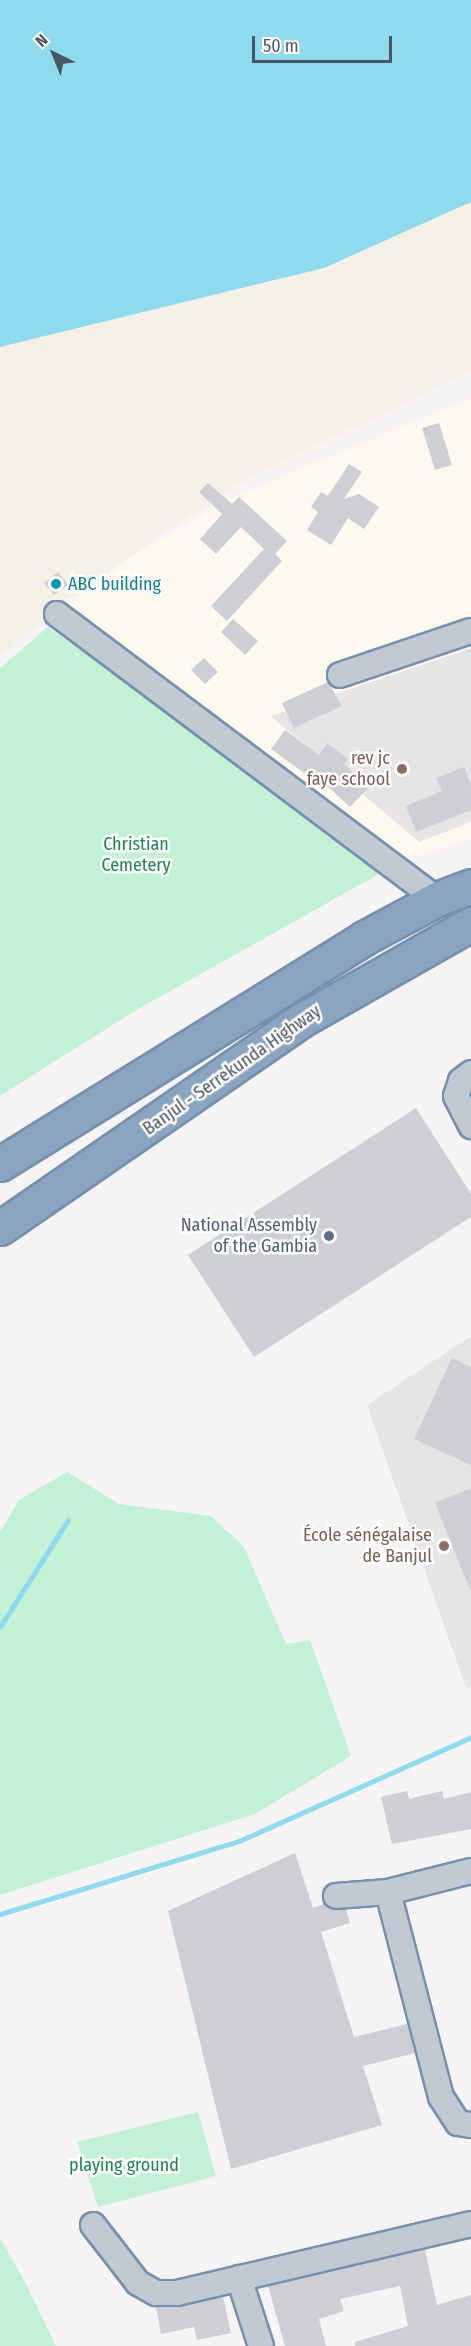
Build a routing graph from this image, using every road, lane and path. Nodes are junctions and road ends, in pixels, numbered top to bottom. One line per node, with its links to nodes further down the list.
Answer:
1 (57, 614): 5 (street)
2 (471, 631): 3 (street)
3 (340, 675)
4 (471, 886): 5 (highway, Banjul - Serrekunda Highway)
5 (437, 899): 8 (highway, Banjul - Serrekunda Highway)
6 (471, 924): 10 (highway, Banjul - Serrekunda Highway)
7 (471, 1073): 9 (street)
8 (111, 1095): 10 (highway); 11 (highway, Banjul - Serrekunda Highway)
9 (471, 1126)
10 (143, 1132): 12 (highway, Banjul - Serrekunda Highway)
11 (0, 1164)
12 (0, 1228)
13 (471, 1871): 14 (street)
14 (388, 1892): 15 (street); 16 (street)
15 (336, 1896)
16 (471, 2125)
17 (471, 2224): 19 (street)
18 (93, 2225): 19 (street)
19 (239, 2278): 20 (street)
20 (261, 2346)

